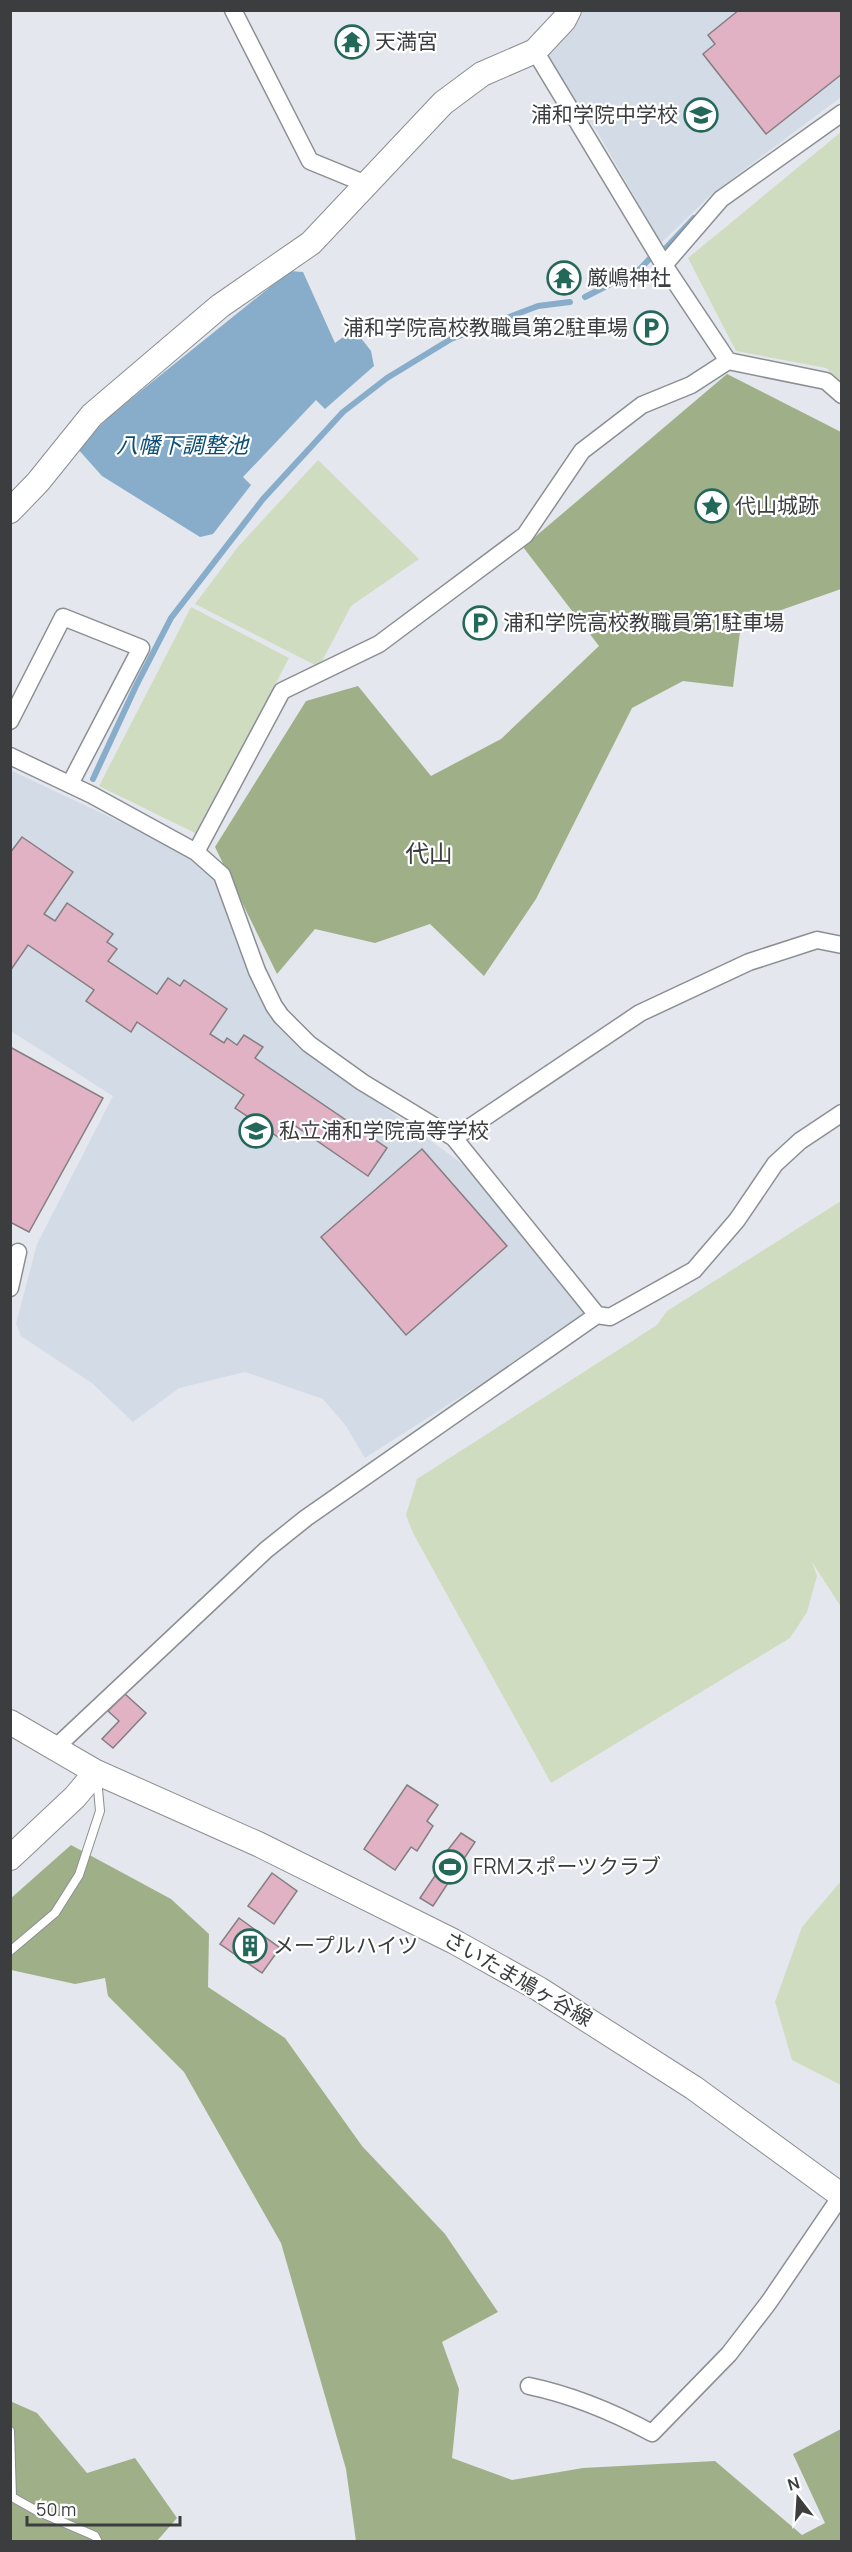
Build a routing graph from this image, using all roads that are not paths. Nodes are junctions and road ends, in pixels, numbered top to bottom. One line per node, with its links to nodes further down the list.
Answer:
1 (234, 10): 5 (street)
2 (569, 10): 3 (main road)
3 (535, 51): 5 (main road); 6 (street)
4 (842, 113): 6 (street)
5 (366, 184): 9 (main road)
6 (664, 265): 7 (street)
7 (728, 362): 8 (street); 13 (street)
8 (842, 395)
9 (10, 511)
10 (10, 721): 12 (street)
11 (10, 756): 12 (street)
12 (82, 790): 13 (street)
13 (196, 852): 16 (street)
14 (842, 945): 16 (street)
15 (842, 1113): 19 (street)
16 (454, 1138): 19 (street)
17 (18, 1252): 18 (street)
18 (10, 1288)
19 (597, 1314): 21 (street)
20 (10, 1722): 21 (main road, さいたま鳩ヶ谷線)
21 (54, 1749): 22 (main road, さいたま鳩ヶ谷線)
22 (96, 1772): 23 (main road); 24 (lane); 25 (main road, さいたま鳩ヶ谷線)
23 (10, 1858)
24 (10, 1951)
25 (842, 2196): 26 (street)
26 (529, 2386)
27 (10, 2431): 28 (lane)
28 (98, 2541)

